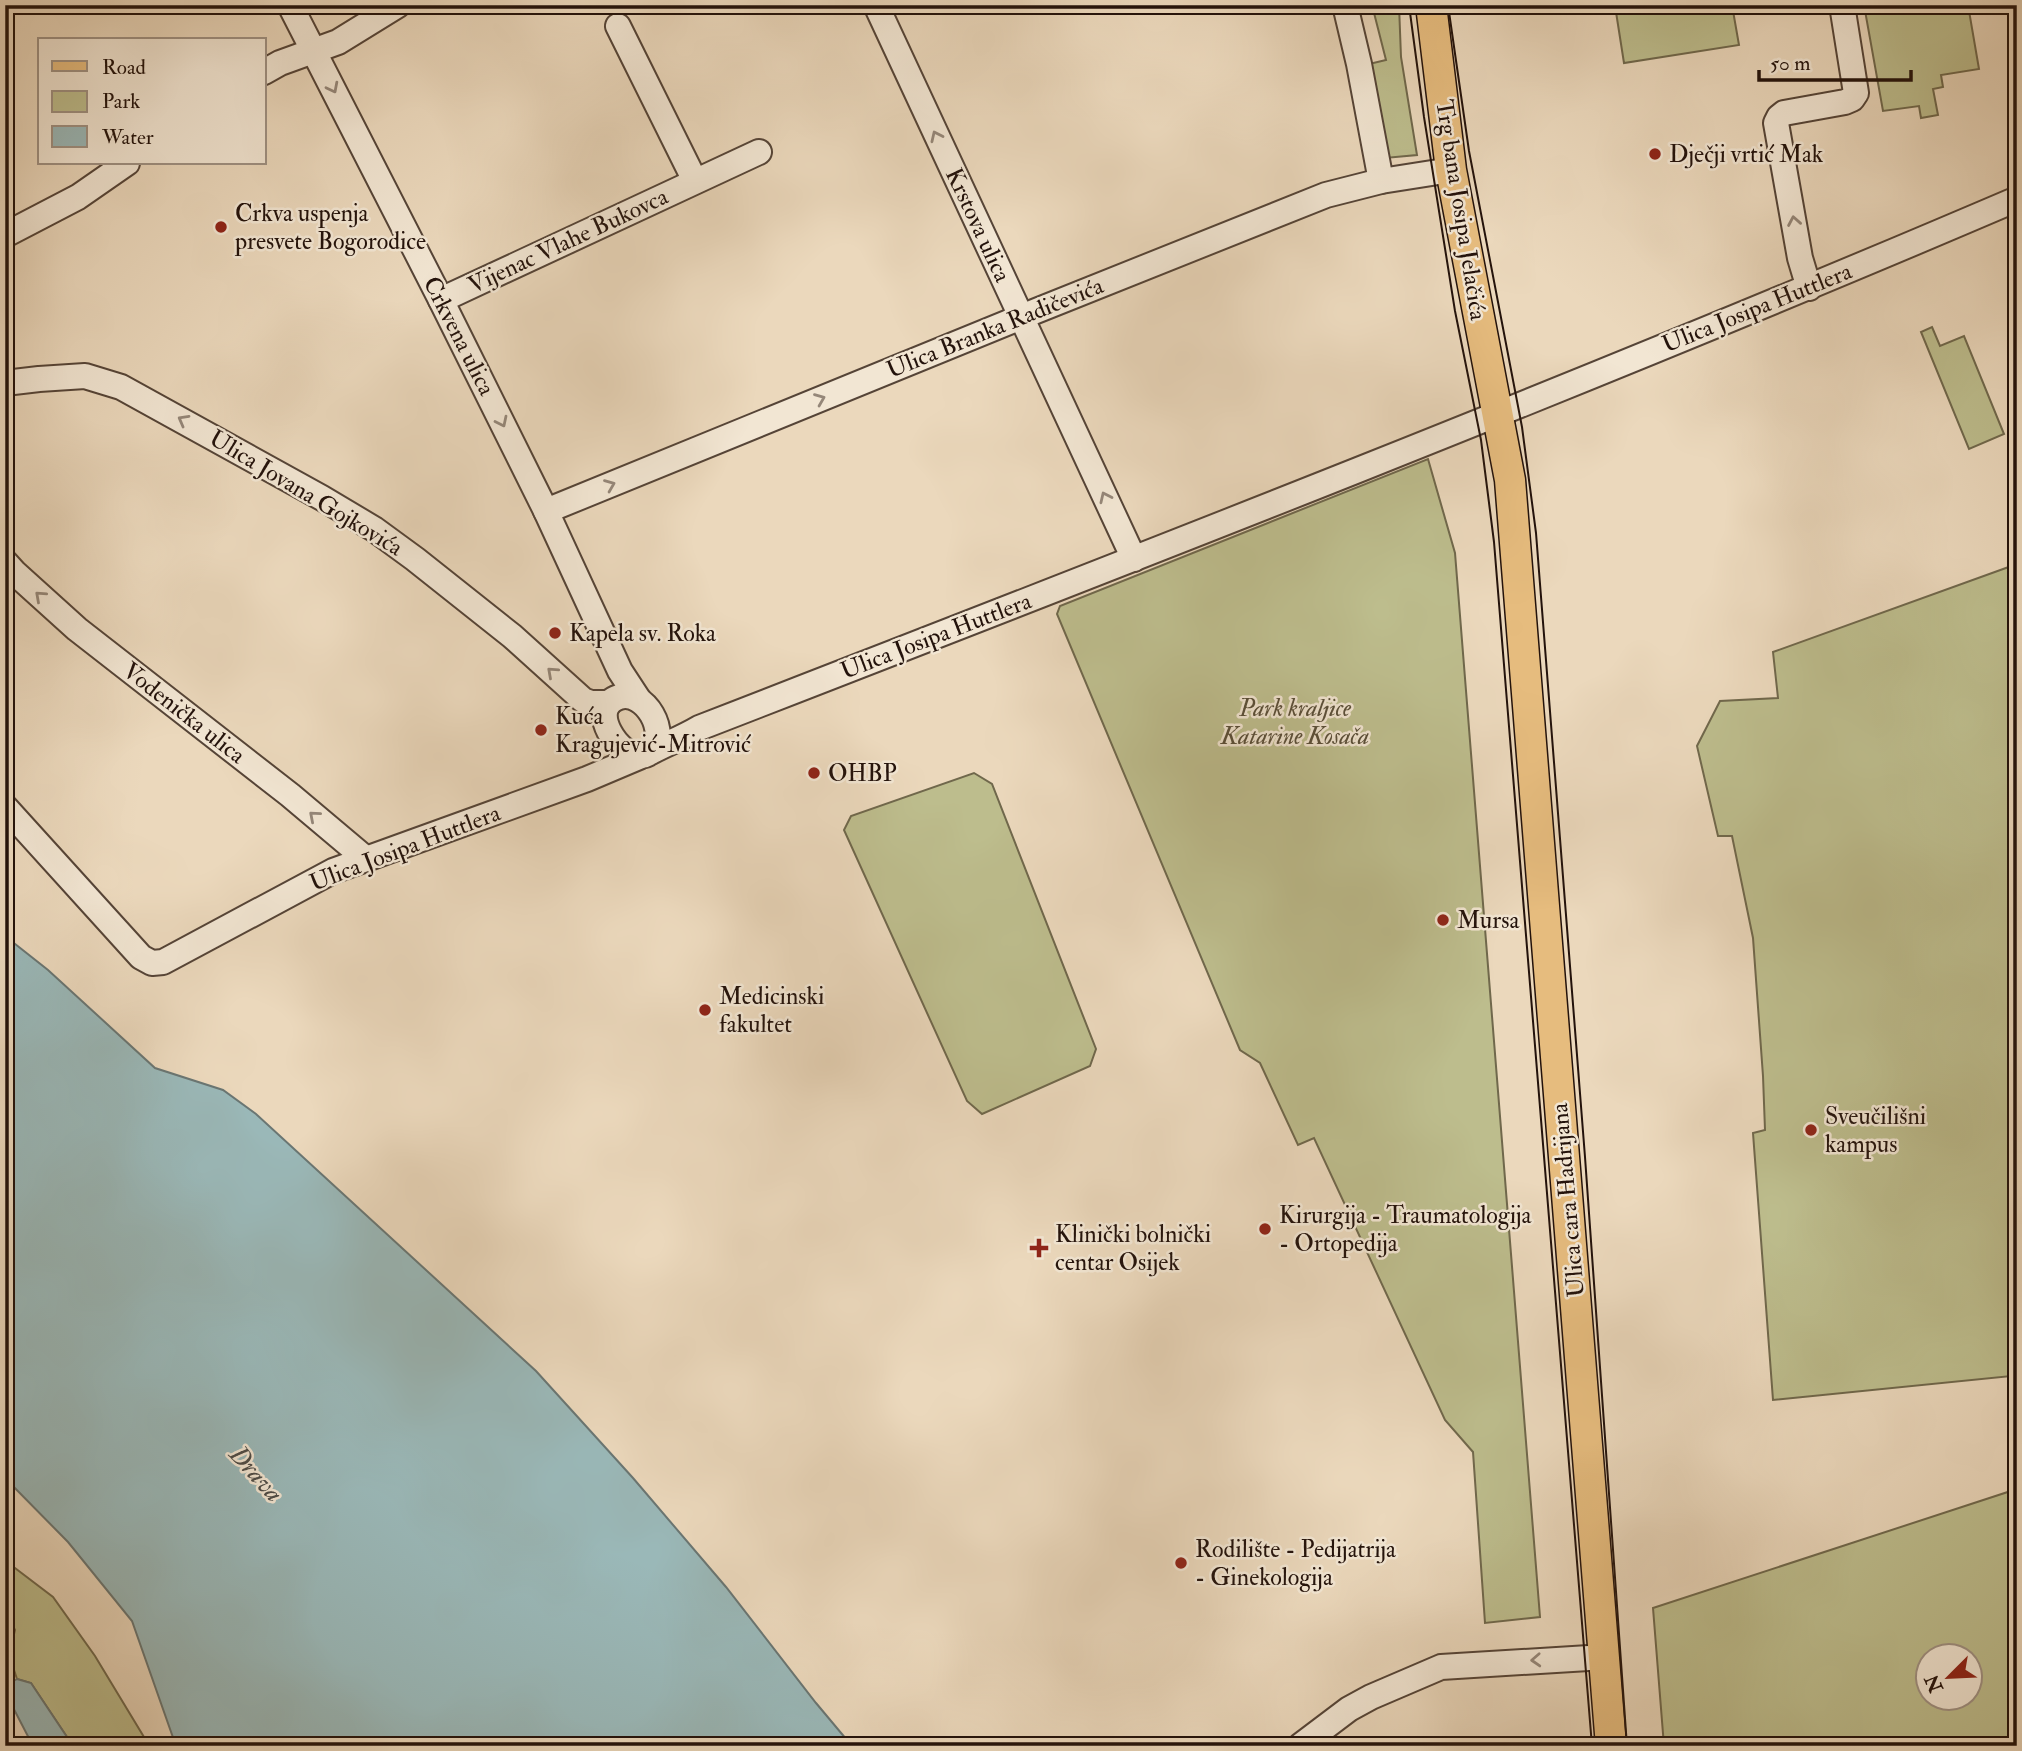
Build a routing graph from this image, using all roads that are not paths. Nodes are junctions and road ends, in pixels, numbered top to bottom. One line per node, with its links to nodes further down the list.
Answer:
1 (290, 5): 8 (street, Crkvena ulica)
2 (397, 5): 8 (street)
3 (876, 5): 19 (street, Krstova ulica, one-way to 3)
4 (1345, 5): 14 (street)
5 (1431, 5): 12 (main road, Trg bana Josipa Jelačića)
6 (1842, 5): 17 (street, one-way to 6)
7 (618, 26): 13 (street, Vijenac Vlahe Bukovca)
8 (314, 50): 9 (street); 18 (street, Crkvena ulica, one-way to 18)
9 (266, 71)
10 (759, 152): 13 (street, Vijenac Vlahe Bukovca)
11 (126, 164): 16 (street)
12 (1451, 170): 14 (street, Ulica Branka Radičevića); 21 (main road, Trg bana Josipa Jelačića)
13 (695, 181): 18 (street, Vijenac Vlahe Bukovca)
14 (1381, 181): 19 (street, Ulica Branka Radičevića)
15 (2017, 199): 17 (street, Ulica Josipa Huttlera)
16 (5, 234)
17 (1809, 288): 21 (street, Ulica Josipa Huttlera)
18 (441, 300): 22 (street, Crkvena ulica, one-way to 22)
19 (1021, 317): 22 (street, Ulica Branka Radičevića, one-way to 19); 23 (street, Krstova ulica, one-way to 19)
20 (5, 383): 25 (street, Ulica Jovana Gojkovića, one-way to 20)
21 (1497, 413): 23 (street); 33 (main road, Ulica cara Hadrijana)
22 (546, 511): 25 (street, Crkvena ulica)
23 (1134, 559): 27 (street, Ulica Josipa Huttlera)
24 (5, 562): 32 (street, Vodenička ulica, one-way to 24)
25 (621, 700): 26 (street); 28 (street)
26 (654, 720): 27 (street, Ulica Josipa Huttlera); 29 (street)
27 (699, 728): 29 (street, Ulica Josipa Huttlera)
28 (612, 735): 29 (street); 30 (street, Ulica Josipa Huttlera)
29 (645, 754): 30 (street, Ulica Josipa Huttlera)
30 (587, 779): 32 (street, Ulica Josipa Huttlera)
31 (5, 807): 32 (street, Ulica Josipa Huttlera)
32 (366, 859)
33 (1605, 1657): 34 (street, one-way to 34); 35 (main road, Ulica cara Hadrijana)
34 (1300, 1746)
35 (1611, 1746)

